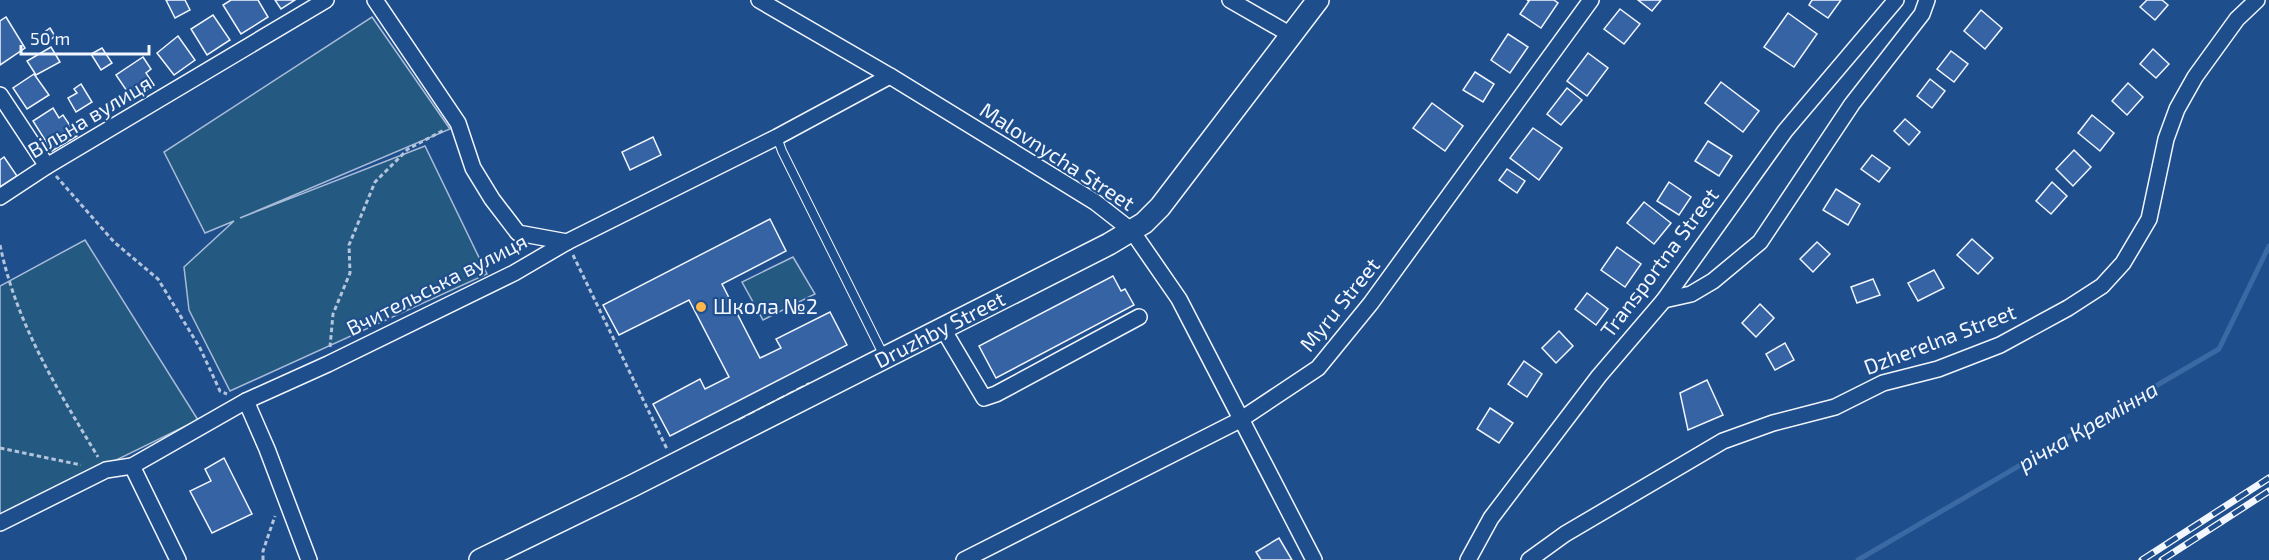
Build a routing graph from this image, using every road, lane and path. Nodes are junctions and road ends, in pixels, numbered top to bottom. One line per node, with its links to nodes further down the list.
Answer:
1 (326, 0): 15 (street, Вільна вулиця)
2 (375, 0): 13 (street)
3 (759, 0): 11 (street, Malovnycha Street)
4 (1230, 0): 10 (street)
5 (1318, 0): 10 (street, Druzhby Street)
6 (1591, 0): 26 (street, Myru Street)
7 (1896, 0): 20 (street, Transportna Street)
8 (1927, 0): 20 (street)
9 (2257, 0): 38 (street, Dzherelna Street)
10 (1292, 35): 17 (street, Druzhby Street)
11 (890, 76): 14 (street, Вчительська вулиця); 17 (street, Malovnycha Street)
12 (0, 95): 15 (street)
13 (458, 123): 18 (street); 24 (path)
14 (777, 137): 18 (street, Вчительська вулиця); 23 (lane)
15 (47, 166): 16 (street, Вільна вулиця); 25 (path)
16 (0, 197)
17 (1132, 231): 22 (street, Druzhby Street); 26 (street, Malovnycha Street)
18 (567, 242): 24 (street, Вчительська вулиця); 28 (path)
19 (0, 244): 30 (path)
20 (1664, 300): 37 (street, Transportna Street)
21 (1138, 317): 22 (street)
22 (943, 329): 23 (street, Druzhby Street)
23 (885, 358): 28 (street, Druzhby Street)
24 (328, 364): 25 (street, Вчительська вулиця)
25 (246, 401): 29 (street, Вчительська вулиця); 33 (street)
26 (1240, 420): 35 (street, Myru Street); 36 (street, Malovnycha Street)
27 (0, 448): 30 (path)
28 (675, 464): 34 (street, Druzhby Street)
29 (132, 466): 30 (street, Вчительська вулиця); 32 (street)
30 (106, 470): 31 (street, Вчительська вулиця)
31 (0, 523)
32 (178, 560)
33 (309, 560)
34 (480, 560)
35 (964, 560)
36 (1314, 560)
37 (1468, 560)
38 (1529, 560)

